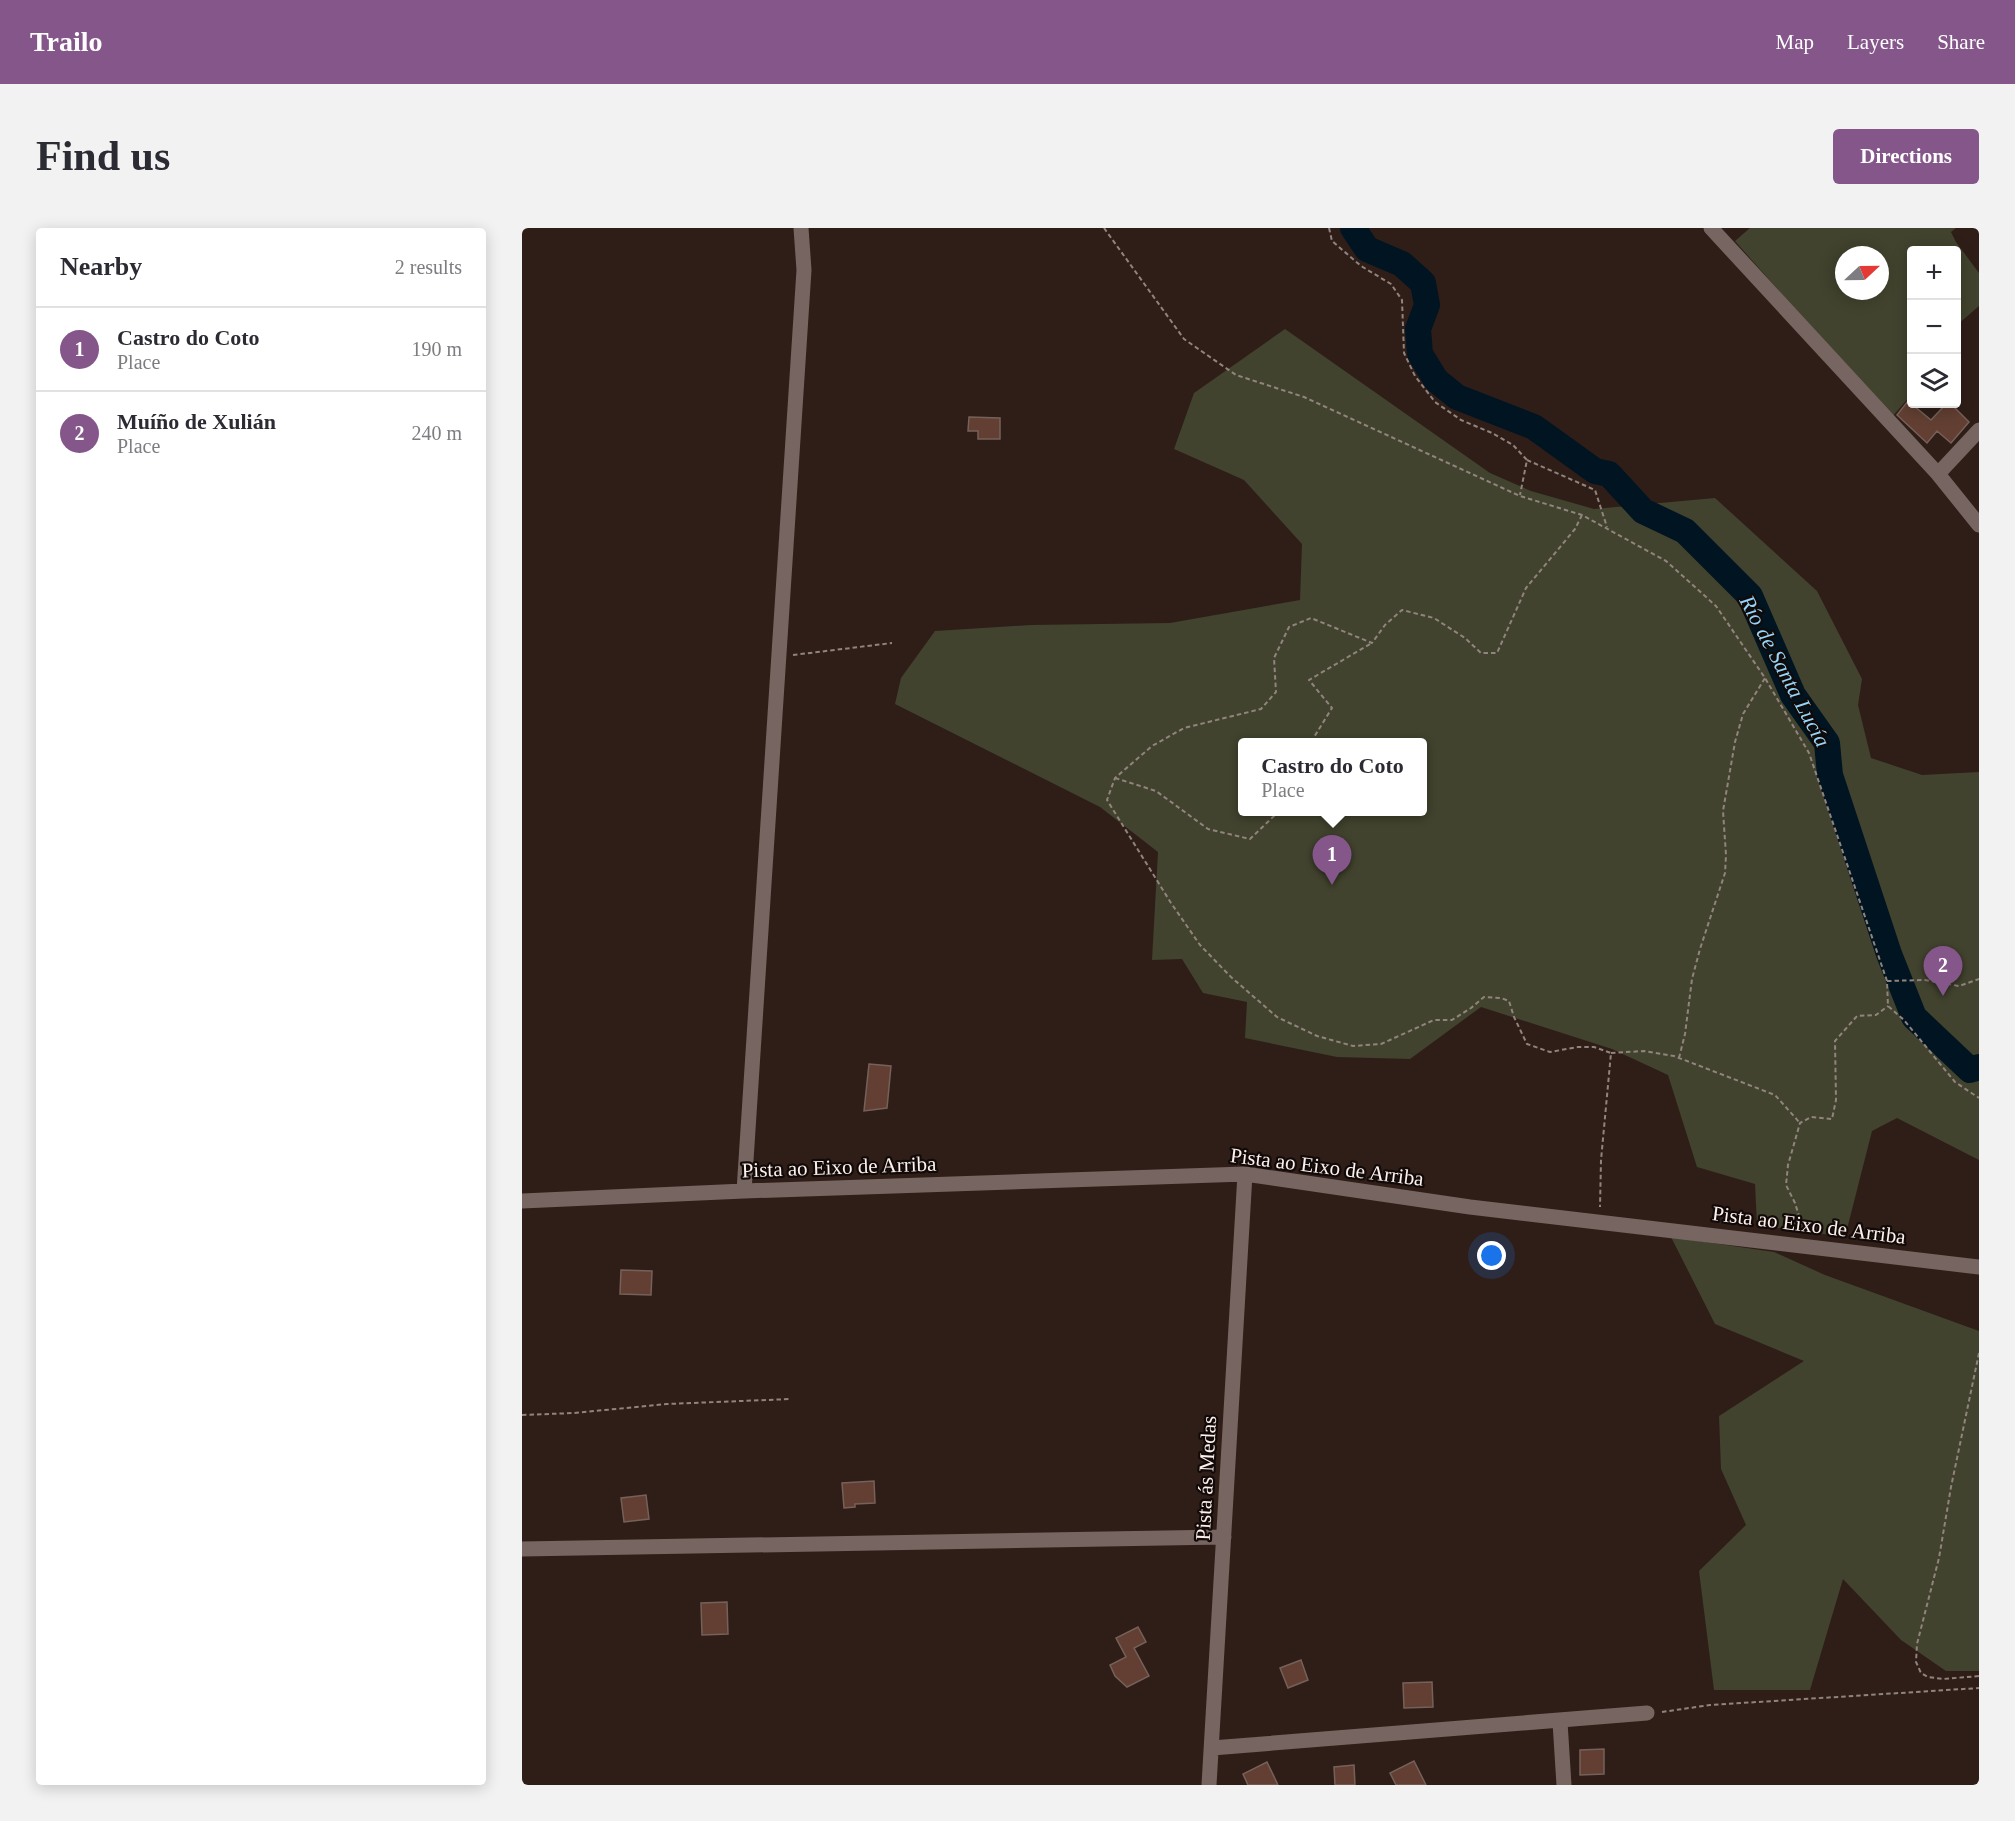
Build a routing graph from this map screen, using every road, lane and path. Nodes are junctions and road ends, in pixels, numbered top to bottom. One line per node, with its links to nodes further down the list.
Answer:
1 (801, 228): 14 (street)
2 (1104, 228): 8 (path)
3 (1329, 228): 6 (path)
4 (1712, 228): 7 (street)
5 (1979, 430): 7 (street)
6 (1527, 460): 8 (path); 11 (path)
7 (1938, 474): 10 (street)
8 (1520, 496): 9 (path)
9 (1582, 515): 11 (path); 13 (path)
10 (1979, 525)
11 (1607, 529): 15 (path)
12 (892, 643): 14 (path)
13 (1372, 643): 16 (path); 17 (path)
14 (779, 656): 27 (street)
15 (1765, 678): 20 (path); 23 (path)
16 (1313, 738)
17 (1116, 778): 18 (path); 22 (path)
18 (1274, 816)
19 (1979, 979): 20 (path)
20 (1887, 981): 21 (path)
21 (1888, 1006): 24 (path); 25 (path)
22 (1611, 1053): 23 (path); 29 (path)
23 (1679, 1058): 25 (path)
24 (1979, 1098)
25 (1800, 1123): 30 (path)
26 (1245, 1174): 27 (street, Pista ao Eixo de Arriba); 29 (street, Pista ao Eixo de Arriba); 35 (street, Pista ás Medas)
27 (744, 1191): 28 (street, Pista ao Eixo de Arriba)
28 (522, 1201)
29 (1600, 1222): 30 (street, Pista ao Eixo de Arriba)
30 (1809, 1246): 31 (street, Pista ao Eixo de Arriba)
31 (1979, 1267)
32 (1979, 1353): 37 (path)
33 (791, 1399): 34 (path)
34 (522, 1415)
35 (1224, 1537): 36 (street); 41 (street, Pista ás Medas)
36 (522, 1549)
37 (1979, 1676)
38 (1979, 1688): 39 (path)
39 (1647, 1713): 40 (street)
40 (1560, 1722): 41 (street); 43 (street)
41 (1212, 1748): 42 (street, Pista ás Medas)
42 (1209, 1785)
43 (1564, 1785)

